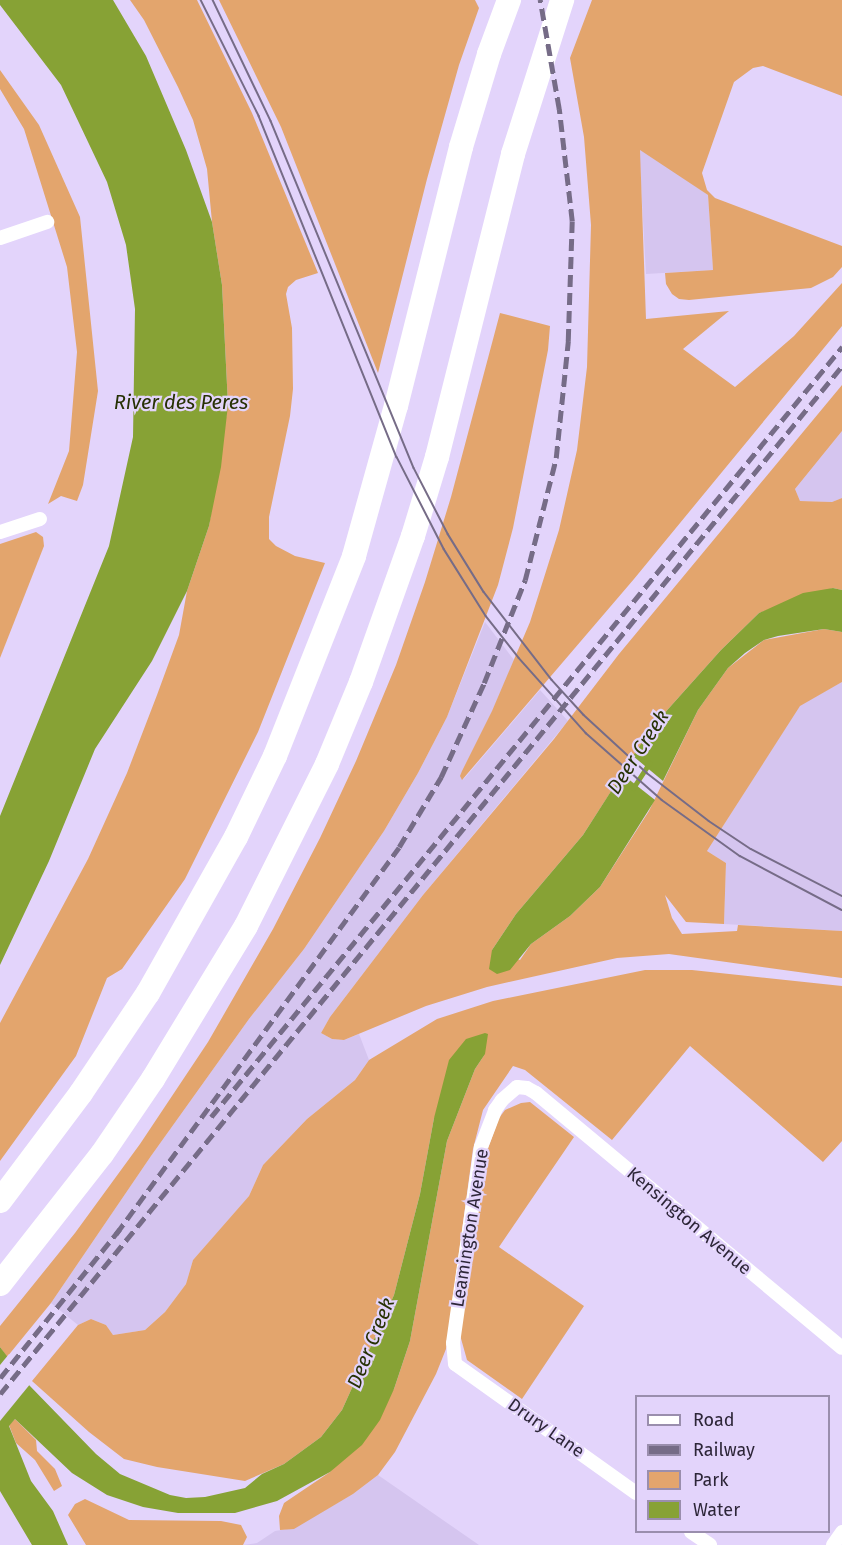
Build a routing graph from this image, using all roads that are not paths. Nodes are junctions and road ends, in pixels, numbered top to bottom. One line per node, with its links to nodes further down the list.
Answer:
1 (509, 0): 8 (highway)
2 (562, 0): 9 (highway)
3 (47, 222): 4 (street)
4 (0, 238)
5 (40, 519): 6 (street)
6 (0, 532)
7 (536, 1093): 10 (street, Kensington Avenue); 11 (street, Leamington Avenue)
8 (0, 1201)
9 (0, 1284)
10 (842, 1348)
11 (455, 1364): 12 (street, Drury Lane)
12 (635, 1492)
13 (842, 1532): 16 (street)
14 (692, 1533): 15 (street)
15 (710, 1545)
16 (833, 1545)

